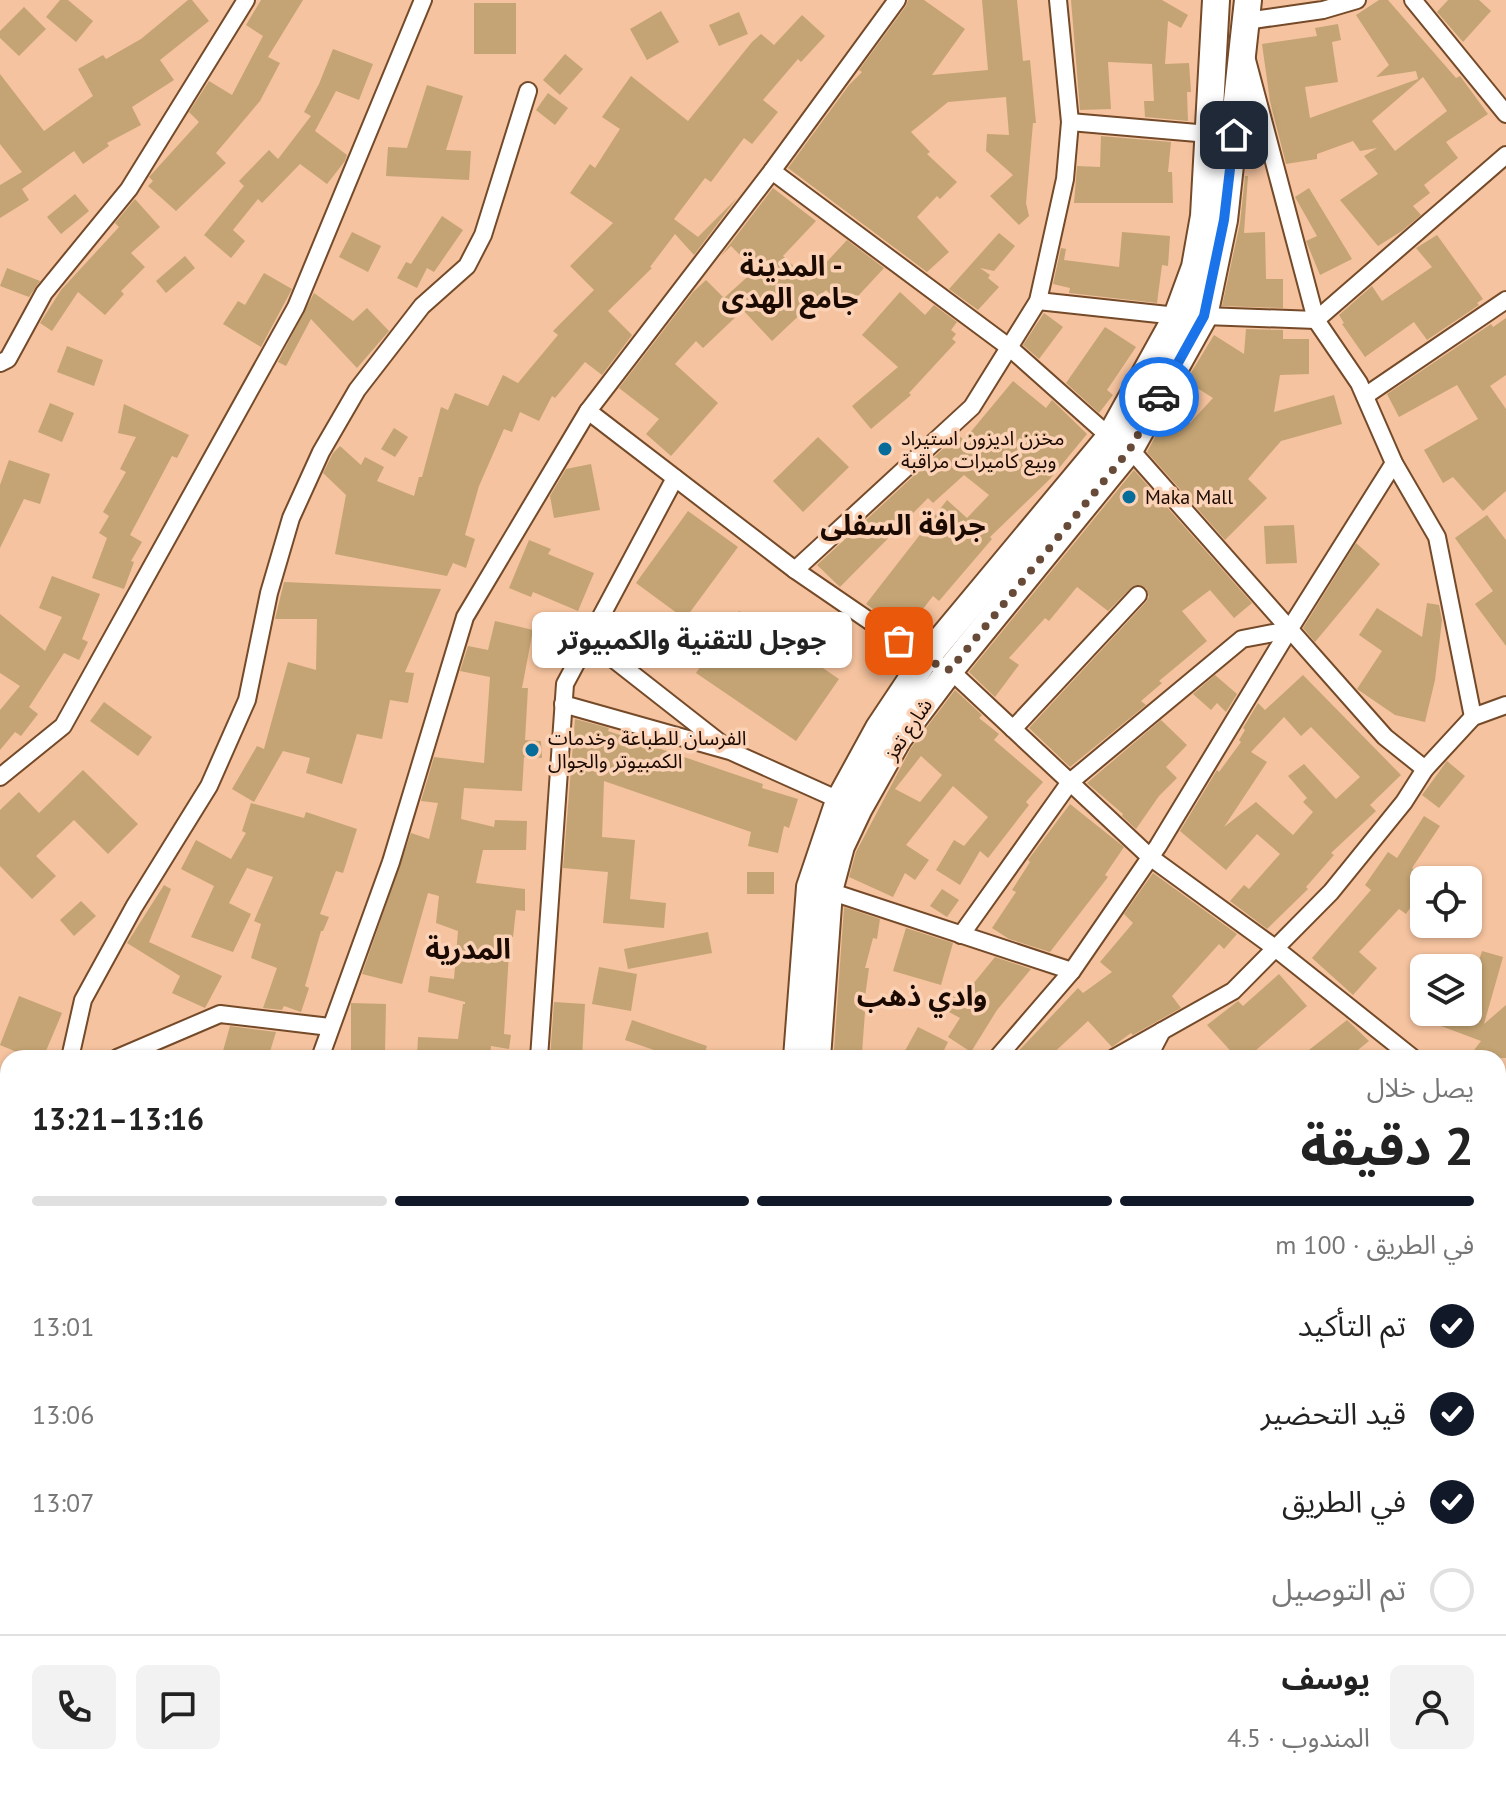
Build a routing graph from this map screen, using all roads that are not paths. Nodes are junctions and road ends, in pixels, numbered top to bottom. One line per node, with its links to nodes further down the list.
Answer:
1 (246, 0): 22 (street)
2 (423, 0): 40 (street)
3 (897, 0): 15 (street)
4 (1058, 0): 12 (street)
5 (1216, 0): 13 (main road, شارع تعز)
6 (1357, 0): 8 (street)
7 (1413, 0): 11 (street)
8 (1247, 10): 9 (main road, شارع تعز)
9 (1244, 50): 19 (main road, شارع تعز); 20 (street)
10 (528, 91): 50 (street)
11 (1506, 114)
12 (1070, 122): 13 (street); 17 (street)
13 (1209, 134): 18 (main road, شارع تعز)
14 (1506, 155): 20 (street)
15 (772, 171): 21 (street); 24 (street)
16 (1506, 300): 23 (street)
17 (1038, 301): 18 (street); 21 (street)
18 (1177, 316): 25 (main road, شارع تعز)
19 (1204, 316): 20 (street); 25 (main road, شارع تعز)
20 (1316, 320): 23 (street)
21 (1010, 348): 25 (street); 28 (street)
22 (0, 363)
23 (1365, 396): 26 (street)
24 (588, 411): 27 (street); 48 (street)
25 (1120, 443): 30 (street); 32 (main road, شارع تعز); 33 (main road, شارع تعز)
26 (1394, 463): 30 (street); 36 (street)
27 (675, 478): 28 (street); 31 (street)
28 (795, 570): 32 (street)
29 (1138, 595): 37 (street)
30 (1289, 630): 39 (street); 41 (street); 43 (street)
31 (589, 640): 34 (street); 38 (street)
32 (925, 659): 33 (street); 42 (main road, شارع تعز)
33 (950, 670): 37 (street); 42 (main road, شارع تعز)
34 (563, 704): 38 (street); 53 (street)
35 (1506, 705): 36 (street)
36 (1473, 717): 39 (street)
37 (1013, 729): 41 (street)
38 (730, 751): 42 (street)
39 (1425, 769): 46 (street)
40 (0, 777)
41 (1070, 782): 43 (street); 45 (street)
42 (849, 804): 44 (main road, شارع تعز); 54 (main road, شارع تعز)
43 (1150, 857): 46 (street); 47 (street)
44 (829, 891): 45 (street); 55 (main road, شارع تعز)
45 (961, 935): 47 (street)
46 (1275, 948): 49 (street); 59 (street)
47 (1072, 971): 56 (street)
48 (330, 1027): 51 (street); 52 (street)
49 (1162, 1031): 57 (street); 58 (street)
50 (72, 1050)
51 (136, 1050)
52 (323, 1050)
53 (540, 1050)
54 (798, 1050)
55 (818, 1050)
56 (1004, 1050)
57 (1128, 1050)
58 (1152, 1050)
59 (1403, 1050)

